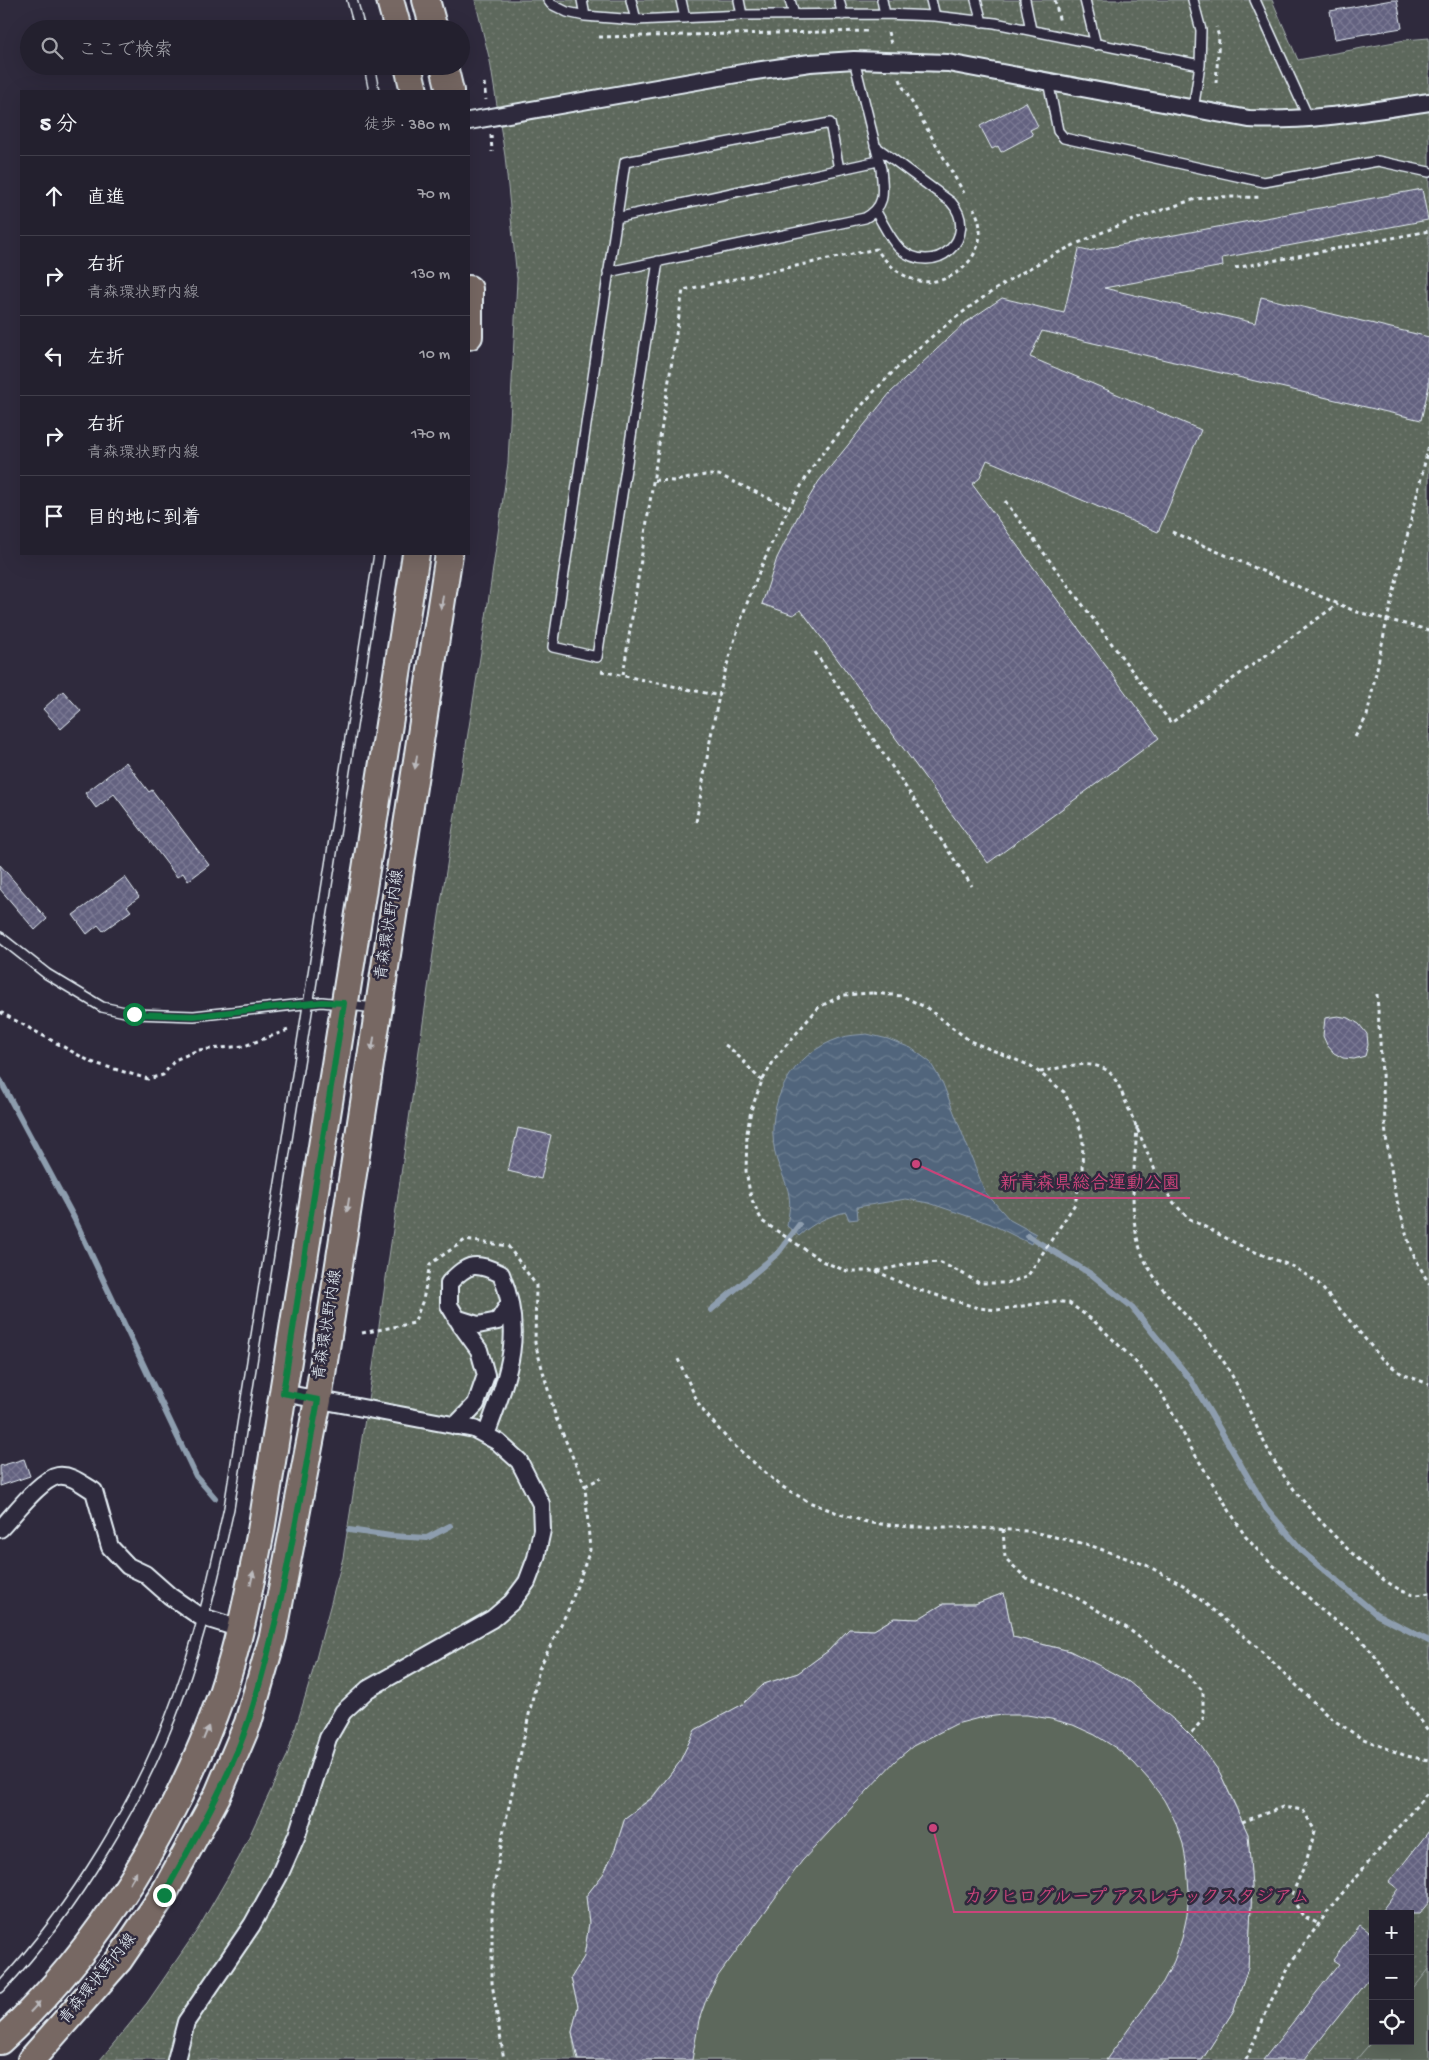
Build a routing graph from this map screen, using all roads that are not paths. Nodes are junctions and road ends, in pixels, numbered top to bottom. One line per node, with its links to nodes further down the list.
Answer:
1 (352, 0): 25 (lane)
2 (390, 0): 26 (main road)
3 (426, 0): 27 (main road)
4 (548, 0): 22 (lane)
5 (582, 0): 22 (lane)
6 (631, 0): 28 (lane)
7 (681, 0): 24 (lane)
8 (738, 0): 19 (lane)
9 (790, 0): 20 (lane)
10 (839, 0): 21 (lane)
11 (882, 0): 18 (lane)
12 (931, 0): 23 (lane)
13 (976, 0): 29 (lane)
14 (1025, 0): 30 (lane)
15 (1084, 0): 31 (lane)
16 (1193, 0): 33 (lane)
17 (1255, 0): 43 (lane)
18 (886, 14): 21 (lane); 23 (lane)
19 (742, 15): 20 (lane); 24 (lane)
20 (794, 15): 21 (lane)
21 (843, 15)
22 (586, 16): 28 (lane)
23 (935, 16): 29 (lane)
24 (685, 18): 28 (lane)
25 (358, 20)
26 (396, 20)
27 (432, 20)
28 (636, 20)
29 (982, 22): 30 (lane)
30 (1031, 30): 31 (lane)
31 (1096, 45): 33 (lane)
32 (854, 60): 37 (street); 44 (street); 45 (lane)
33 (1200, 65): 42 (lane)
34 (371, 75): 38 (lane)
35 (410, 75): 39 (main road)
36 (446, 75): 40 (main road)
37 (1048, 81): 42 (street); 48 (lane)
38 (374, 90)
39 (414, 90)
40 (450, 90)
41 (1429, 102): 43 (street)
42 (1193, 110): 43 (street)
43 (1310, 119)
44 (470, 121)
45 (874, 146): 46 (lane); 49 (lane)
46 (878, 160): 47 (lane); 49 (lane)
47 (839, 169): 50 (lane); 50 (lane)
48 (1429, 172)
49 (876, 212): 51 (lane)
50 (616, 218): 52 (lane)
51 (658, 261): 52 (lane); 52 (lane)
52 (608, 272)
53 (379, 555): 60 (lane)
54 (416, 555): 56 (main road, 青森環状野内線)
55 (449, 555): 57 (main road, 青森環状野内線, one-way to 57)
56 (371, 840): 57 (main road); 59 (main road, 青森環状野内線)
57 (403, 844): 61 (main road, 青森環状野内線)
58 (0, 937): 60 (lane)
59 (344, 1003): 60 (lane); 61 (lane); 64 (main road, 青森環状野内線)
60 (310, 1004): 69 (lane)
61 (378, 1008): 65 (main road, 青森環状野内線, one-way to 65)
62 (509, 1304): 63 (street); 63 (street); 67 (street)
63 (456, 1318): 66 (street)
64 (283, 1393): 65 (street); 70 (main road, 青森環状野内線, one-way to 64)
65 (318, 1400): 66 (street); 73 (main road, 青森環状野内線)
66 (455, 1426): 67 (street)
67 (486, 1435): 74 (street)
68 (0, 1529): 69 (street)
69 (204, 1617): 70 (street); 71 (lane)
70 (241, 1629): 72 (main road, 青森環状野内線, one-way to 70)
71 (0, 1988)
72 (0, 2041)
73 (31, 2060)
74 (176, 2060)

